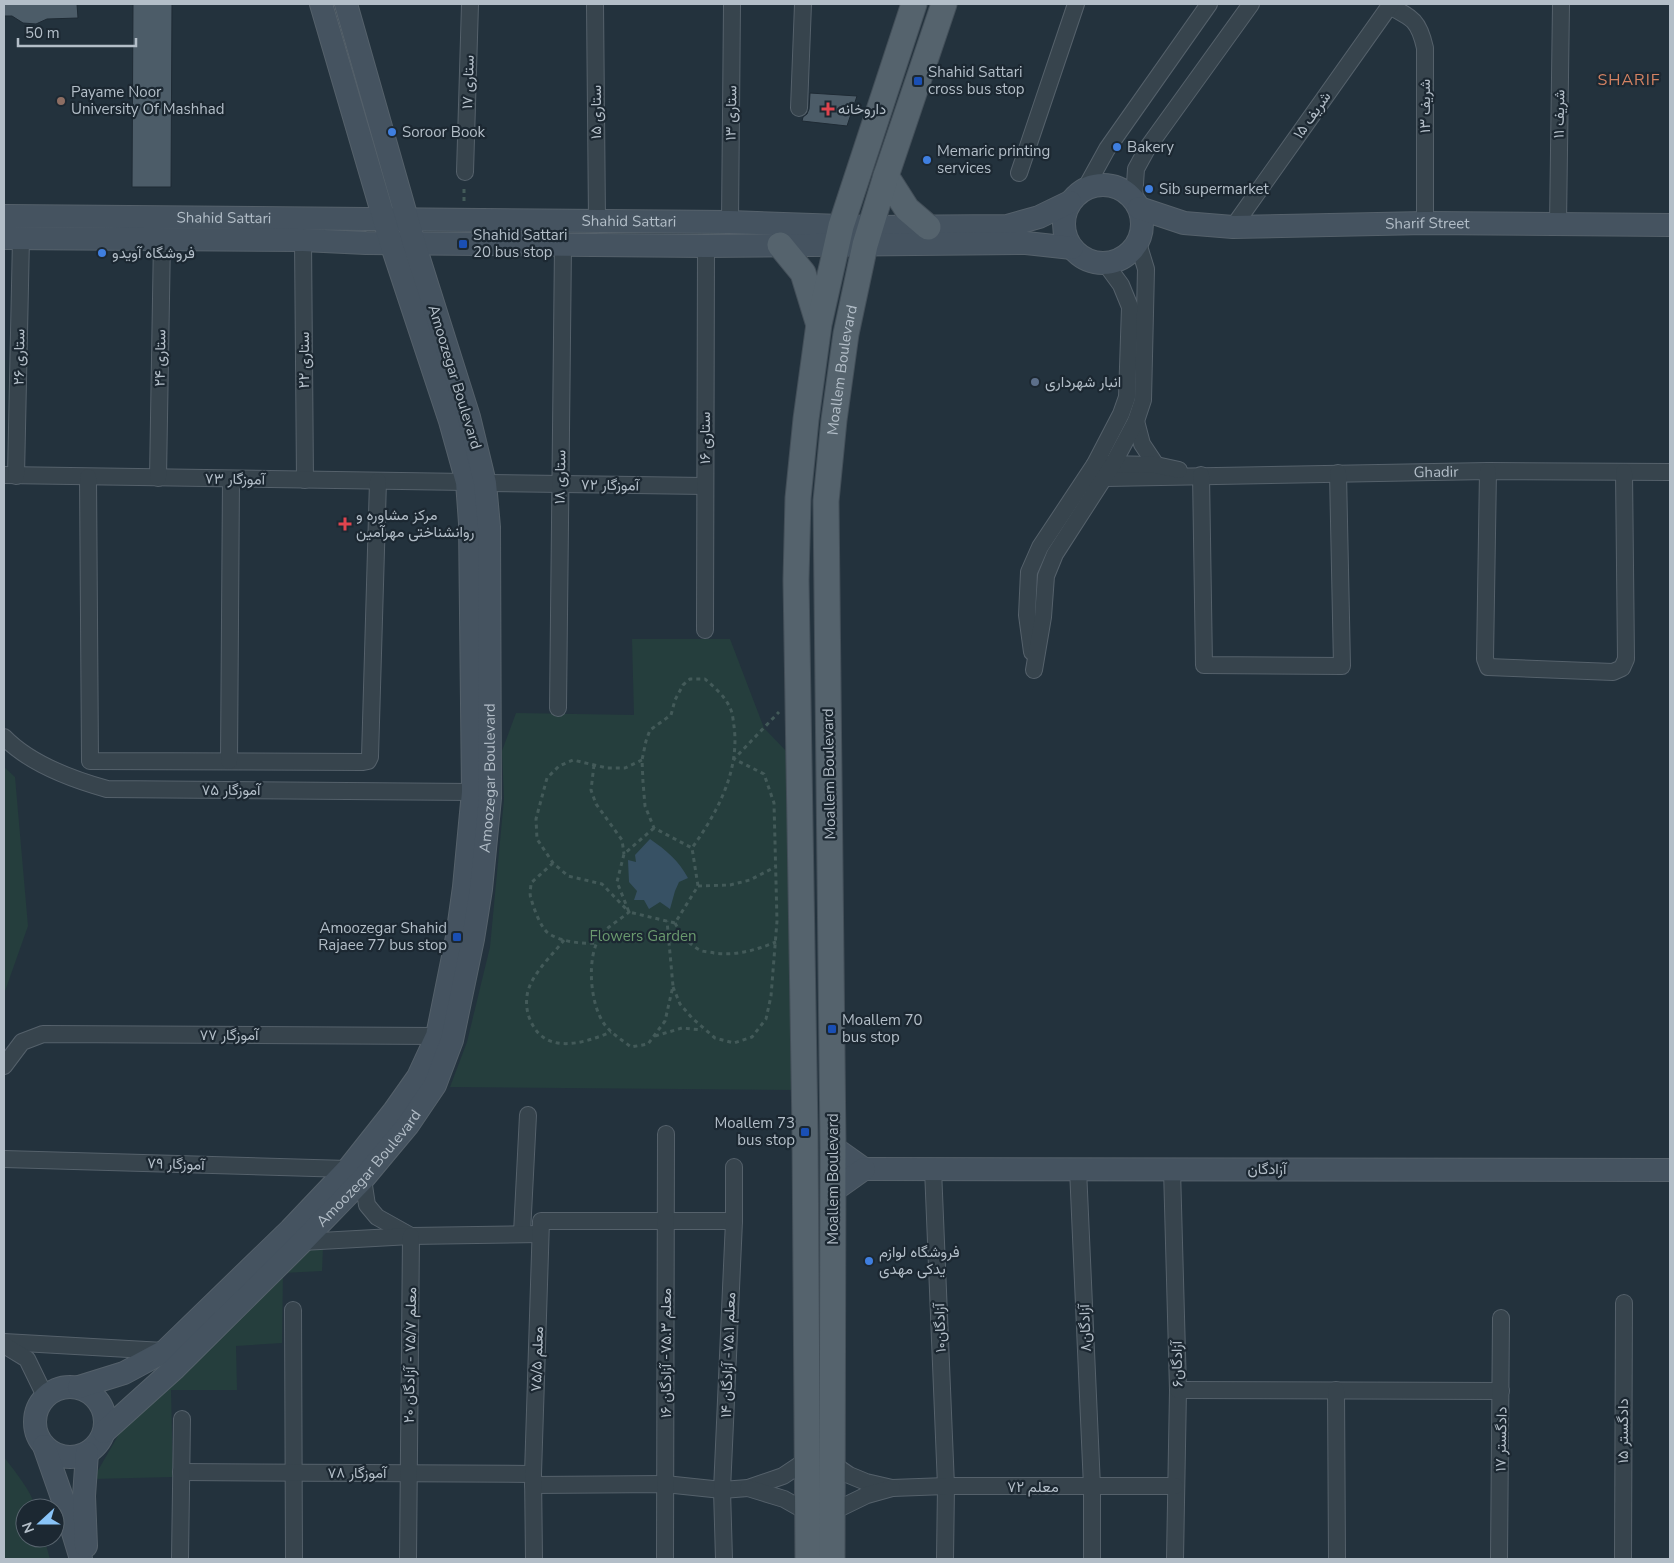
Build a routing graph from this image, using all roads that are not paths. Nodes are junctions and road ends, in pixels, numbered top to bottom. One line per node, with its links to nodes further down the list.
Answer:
1 (321, 4): 21 (main road, Amoozegar Boulevard)
2 (346, 4): 22 (main road, Amoozegar Boulevard)
3 (470, 4): 15 (street, ستاری ۱۷)
4 (595, 4): 23 (street, ستاری ۱۵)
5 (732, 4): 24 (street, ستاری ۱۳)
6 (803, 4): 14 (street)
7 (914, 4): 31 (main road, Moallem Boulevard)
8 (944, 4): 17 (main road, Moallem Boulevard)
9 (1076, 4): 16 (street)
10 (1209, 4): 18 (street)
11 (1251, 4): 19 (street)
12 (1561, 4): 27 (street, شریف ۱۱)
13 (1390, 5): 26 (street, شریف ۱۳); 29 (street, شریف ۱۵)
14 (799, 108)
15 (465, 172)
16 (1019, 173)
17 (886, 176): 30 (main road); 32 (main road, Moallem Boulevard)
18 (1078, 195): 19 (main road); 30 (main road, Shahid Sattari); 42 (main road)
19 (1136, 203): 25 (main road, Sharif Street); 36 (main road)
20 (4, 216): 21 (main road, Shahid Sattari)
21 (384, 220): 22 (main road, Shahid Sattari); 37 (main road, Amoozegar Boulevard)
22 (407, 220): 23 (main road, Shahid Sattari); 38 (main road, Amoozegar Boulevard)
23 (597, 221): 24 (main road, Shahid Sattari)
24 (730, 222): 31 (main road, Shahid Sattari)
25 (1184, 222): 29 (main road, Sharif Street); 36 (main road, Sharif Street)
26 (1425, 223): 27 (main road, Sharif Street); 29 (main road, Sharif Street)
27 (1558, 224): 28 (main road, Sharif Street)
28 (1670, 224)
29 (1233, 226)
30 (928, 227): 32 (main road, Shahid Sattari)
31 (839, 235): 32 (main road, Shahid Sattari); 40 (main road, Shahid Sattari); 44 (main road, Moallem Boulevard)
32 (868, 236): 42 (main road, Shahid Sattari); 72 (main road, Moallem Boulevard)
33 (12, 238): 34 (main road, Shahid Sattari); 54 (street, ستاری ۲۶)
34 (162, 239): 35 (main road, Shahid Sattari); 56 (street, ستاری ۲۴)
35 (303, 240): 37 (main road, Shahid Sattari); 58 (street, ستاری ۲۲)
36 (1139, 240): 43 (main road); 45 (street)
37 (390, 243): 38 (main road, Shahid Sattari); 60 (main road, Amoozegar Boulevard)
38 (414, 243): 39 (main road, Shahid Sattari); 60 (main road, Amoozegar Boulevard)
39 (562, 245): 41 (main road, Shahid Sattari); 61 (street, ستاری ۱۸)
40 (780, 245): 41 (main road, Shahid Sattari); 44 (main road)
41 (706, 246): 62 (street, ستاری ۱۶)
42 (1072, 248): 43 (main road)
43 (1105, 263): 46 (street)
44 (818, 324): 102 (main road, Moallem Boulevard)
45 (1136, 420): 47 (street); 48 (street)
46 (1095, 464): 48 (street, Ghadir); 48 (street)
47 (1156, 464): 48 (street, Ghadir); 53 (street, Ghadir)
48 (1109, 471): 53 (street, Ghadir)
49 (1488, 471): 50 (street, Ghadir); 50 (street); 52 (street, Ghadir)
50 (1624, 472): 51 (street, Ghadir)
51 (1670, 472)
52 (1338, 473): 53 (street, Ghadir); 53 (street)
53 (1200, 475)
54 (10, 476): 55 (street, ۷۳ آموزگار)
55 (88, 477): 56 (street, ۷۳ آموزگار); 66 (street)
56 (158, 478): 57 (street, ۷۳ آموزگار)
57 (231, 479): 58 (street, ۷۳ آموزگار); 66 (street)
58 (305, 480): 59 (street, ۷۳ آموزگار)
59 (378, 481): 60 (street, ۷۳ آموزگار); 66 (street)
60 (476, 483): 61 (street, ۷۲ آموزگار); 67 (main road, Amoozegar Boulevard); 80 (main road, Amoozegar Boulevard)
61 (560, 484): 62 (street, ۷۲ آموزگار); 64 (street, ستاری ۱۸)
62 (705, 486): 63 (street, ستاری ۱۶)
63 (705, 630)
64 (558, 708)
65 (4, 737): 67 (street, آموزگار ۷۵)
66 (229, 761)
67 (473, 792): 68 (main road, Amoozegar Boulevard)
68 (437, 1036): 69 (street, ۷۷ آموزگار); 80 (main road, Amoozegar Boulevard)
69 (4, 1066)
70 (528, 1115): 84 (street)
71 (666, 1134): 82 (street, معلم ۷۵.۳- آزادگان ۱۶)
72 (833, 1147): 75 (main road); 81 (main road, Moallem Boulevard)
73 (4, 1159): 80 (street, ۷۹ آموزگار)
74 (734, 1167): 83 (street, معلم ۷۵.۱- آزادگان ۱۴)
75 (864, 1169): 76 (main road, آزادگان); 81 (main road)
76 (933, 1169): 77 (main road, آزادگان); 109 (street, آزادگان۱۰)
77 (1078, 1169): 78 (main road, آزادگان); 111 (street, آزادگان۸)
78 (1172, 1169): 79 (main road, آزادگان); 94 (street, آزادگان۶)
79 (1670, 1170)
80 (355, 1174): 86 (street); 87 (main road, Amoozegar Boulevard); 92 (main road, Amoozegar Boulevard)
81 (833, 1190): 103 (main road, Moallem Boulevard)
82 (666, 1221): 83 (street); 85 (street); 108 (street, معلم ۷۵.۳- آزادگان ۱۶)
83 (734, 1221): 114 (street, معلم ۷۵.۱- آزادگان ۱۴)
84 (522, 1233): 85 (street); 86 (street)
85 (540, 1234): 107 (street, معلم ۷۵/۵)
86 (411, 1236): 87 (street); 106 (street, معلم ۷۵/۷ - آزادگان ۲۰)
87 (302, 1242): 99 (main road, Amoozegar Boulevard)
88 (1624, 1303): 132 (street, دادگستر ۱۵)
89 (293, 1310): 105 (street)
90 (1501, 1318): 96 (street, دادگستر ۱۷)
91 (4, 1343): 92 (street); 97 (street)
92 (165, 1351): 93 (main road, Amoozegar Boulevard)
93 (79, 1387): 97 (main road); 99 (main road)
94 (1178, 1390): 95 (street); 110 (street, آزادگان۶)
95 (1336, 1390): 96 (street); 130 (street)
96 (1501, 1391): 131 (street, دادگستر ۱۷)
97 (45, 1396): 100 (main road)
98 (182, 1419): 104 (street)
99 (104, 1432): 101 (main road)
100 (44, 1446): 101 (main road); 117 (main road)
101 (87, 1453): 118 (main road)
102 (807, 1460): 112 (street); 115 (main road, Moallem Boulevard)
103 (833, 1464): 113 (street); 116 (main road, Moallem Boulevard)
104 (181, 1472): 105 (street, آموزگار ۷۸); 119 (street)
105 (294, 1473): 106 (street, آموزگار ۷۸); 120 (street)
106 (408, 1474): 107 (street, آموزگار ۷۸); 121 (street, معلم ۷۵/۷ - آزادگان ۲۰)
107 (533, 1479): 108 (street, آموزگار ۷۸); 122 (street, معلم ۷۵/۵)
108 (665, 1484): 114 (street, آموزگار ۷۸); 123 (street, معلم ۷۵.۳- آزادگان ۱۶)
109 (946, 1486): 111 (street, معلم ۷۲); 113 (street, معلم ۷۲); 127 (street, آزادگان۱۰)
110 (1175, 1486): 111 (street, معلم ۷۲); 129 (street, آزادگان۶)
111 (1092, 1487): 128 (street, آزادگان۸)
112 (748, 1488): 114 (street, آموزگار ۷۸); 115 (street)
113 (892, 1488): 116 (street)
114 (722, 1490): 124 (street, معلم ۷۵.۱- آزادگان ۱۴)
115 (807, 1512): 125 (main road, Moallem Boulevard)
116 (832, 1512): 126 (main road, Moallem Boulevard)
117 (81, 1559)
118 (86, 1559)
119 (180, 1559)
120 (294, 1559)
121 (408, 1559)
122 (534, 1559)
123 (665, 1559)
124 (724, 1559)
125 (808, 1559)
126 (832, 1559)
127 (945, 1559)
128 (1092, 1559)
129 (1175, 1559)
130 (1337, 1559)
131 (1499, 1559)
132 (1623, 1559)

